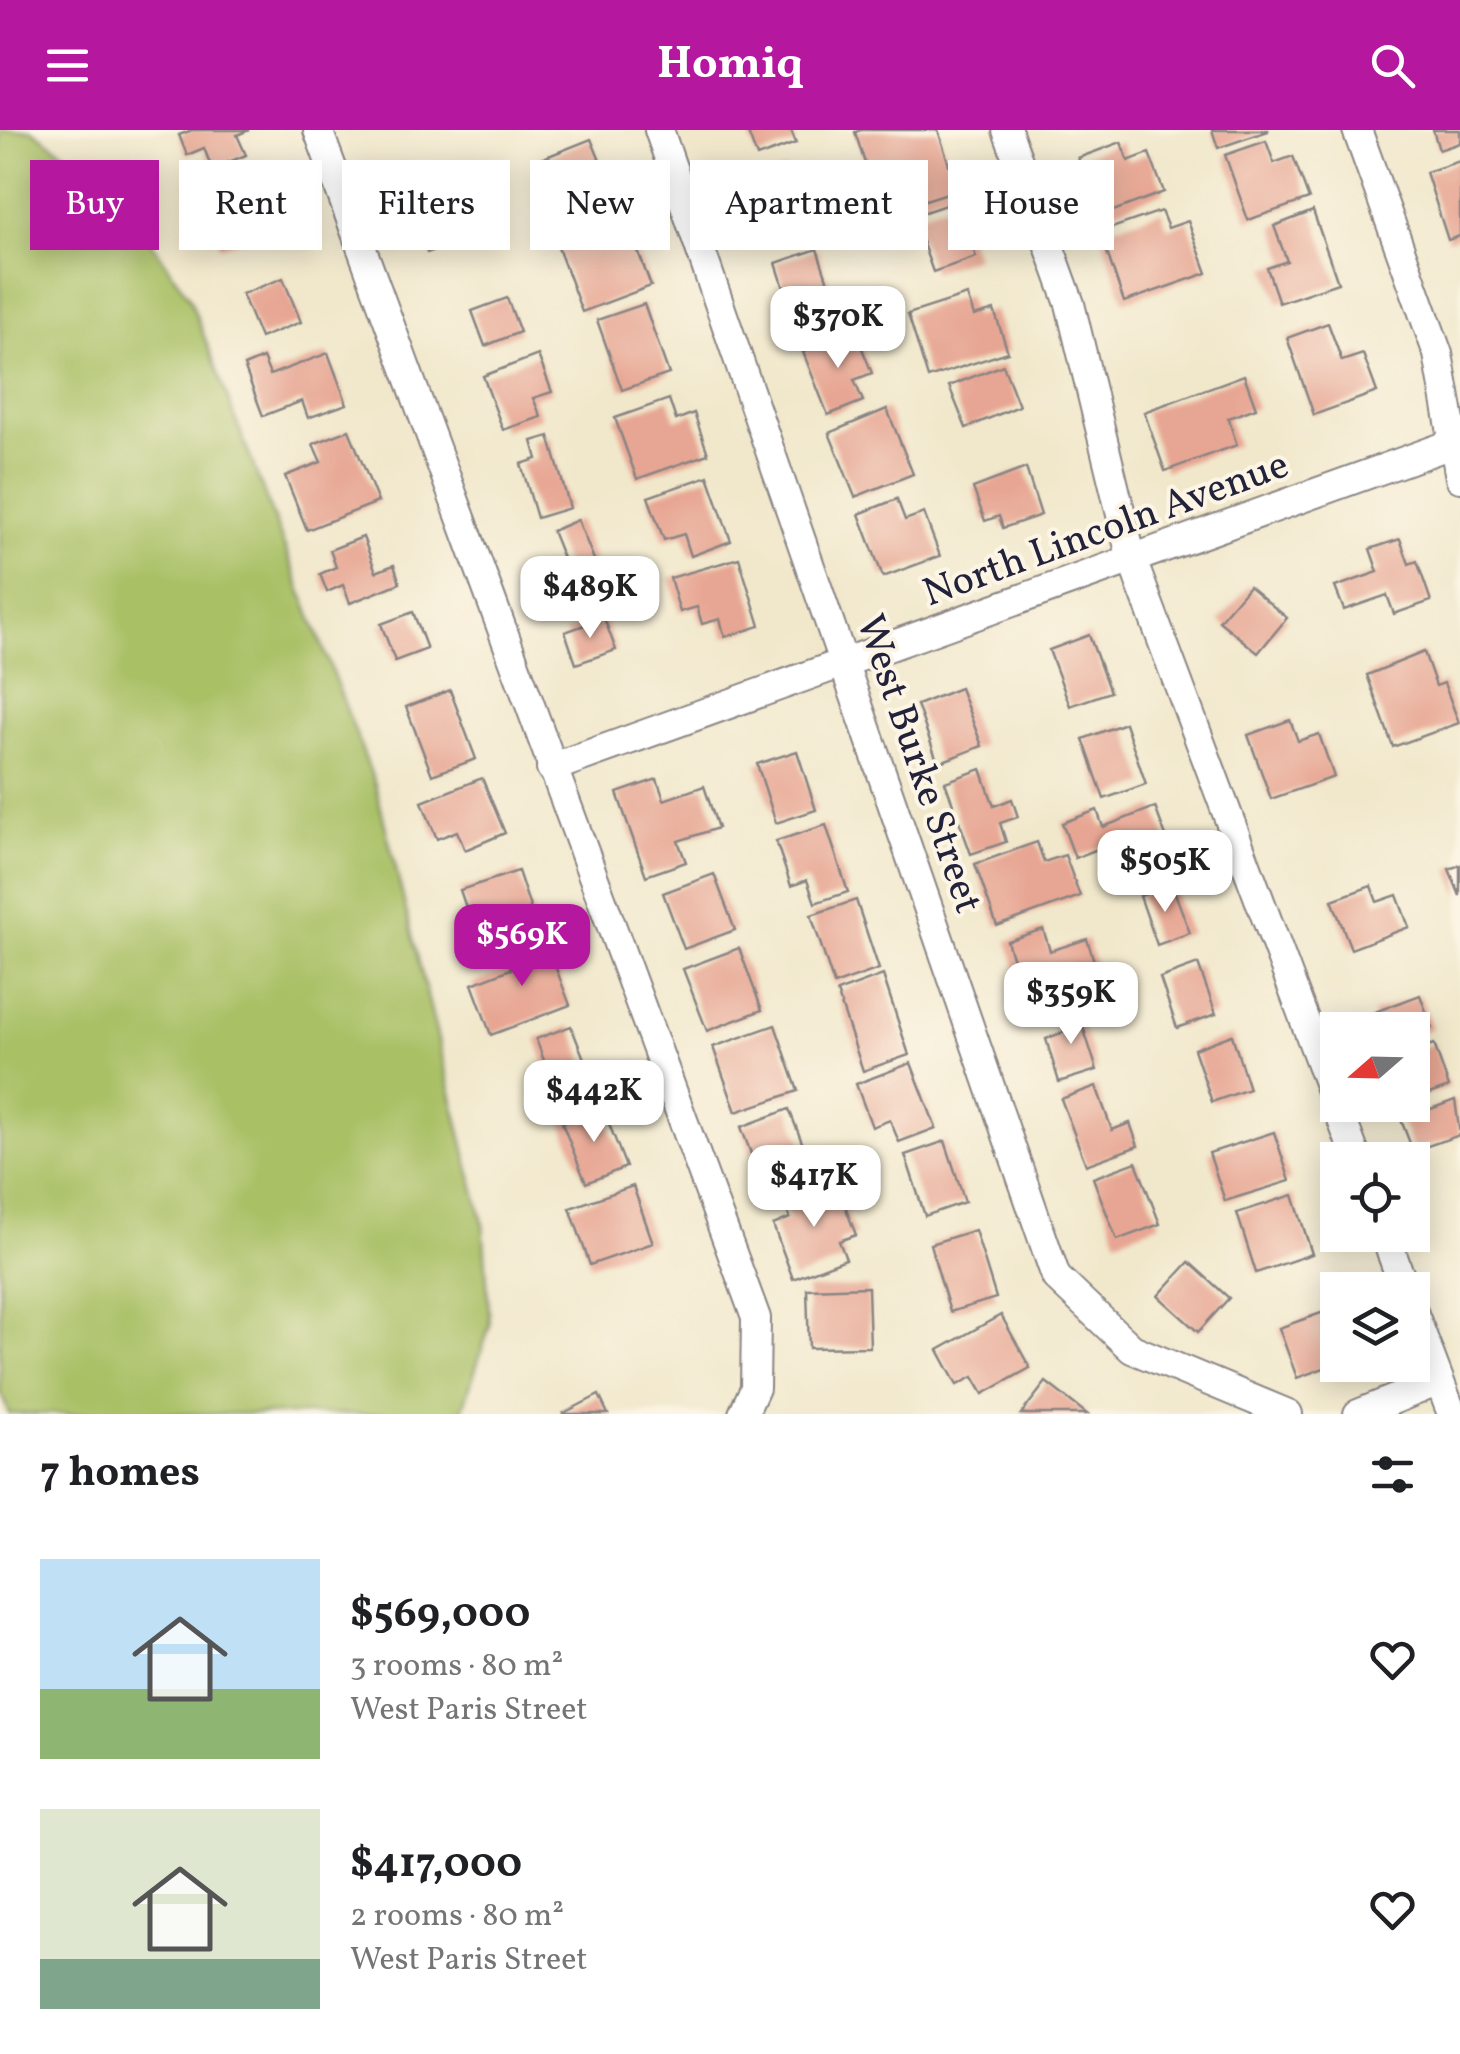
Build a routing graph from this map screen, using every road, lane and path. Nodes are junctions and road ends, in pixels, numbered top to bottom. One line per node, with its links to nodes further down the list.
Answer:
1 (318, 130): 9 (street)
2 (660, 130): 8 (street, West Burke Street)
3 (1007, 130): 7 (street)
4 (1357, 130): 5 (street)
5 (1457, 442): 6 (street); 7 (street, North Lincoln Avenue)
6 (1460, 478)
7 (1132, 560): 8 (street, North Lincoln Avenue); 10 (street)
8 (844, 664): 9 (street, North Lincoln Avenue); 14 (street, West Burke Street)
9 (551, 768): 13 (street)
10 (1350, 1142)
11 (1430, 1357): 12 (street)
12 (1439, 1381): 15 (street); 16 (street)
13 (743, 1414)
14 (1288, 1414)
15 (1358, 1414)
16 (1452, 1414)

